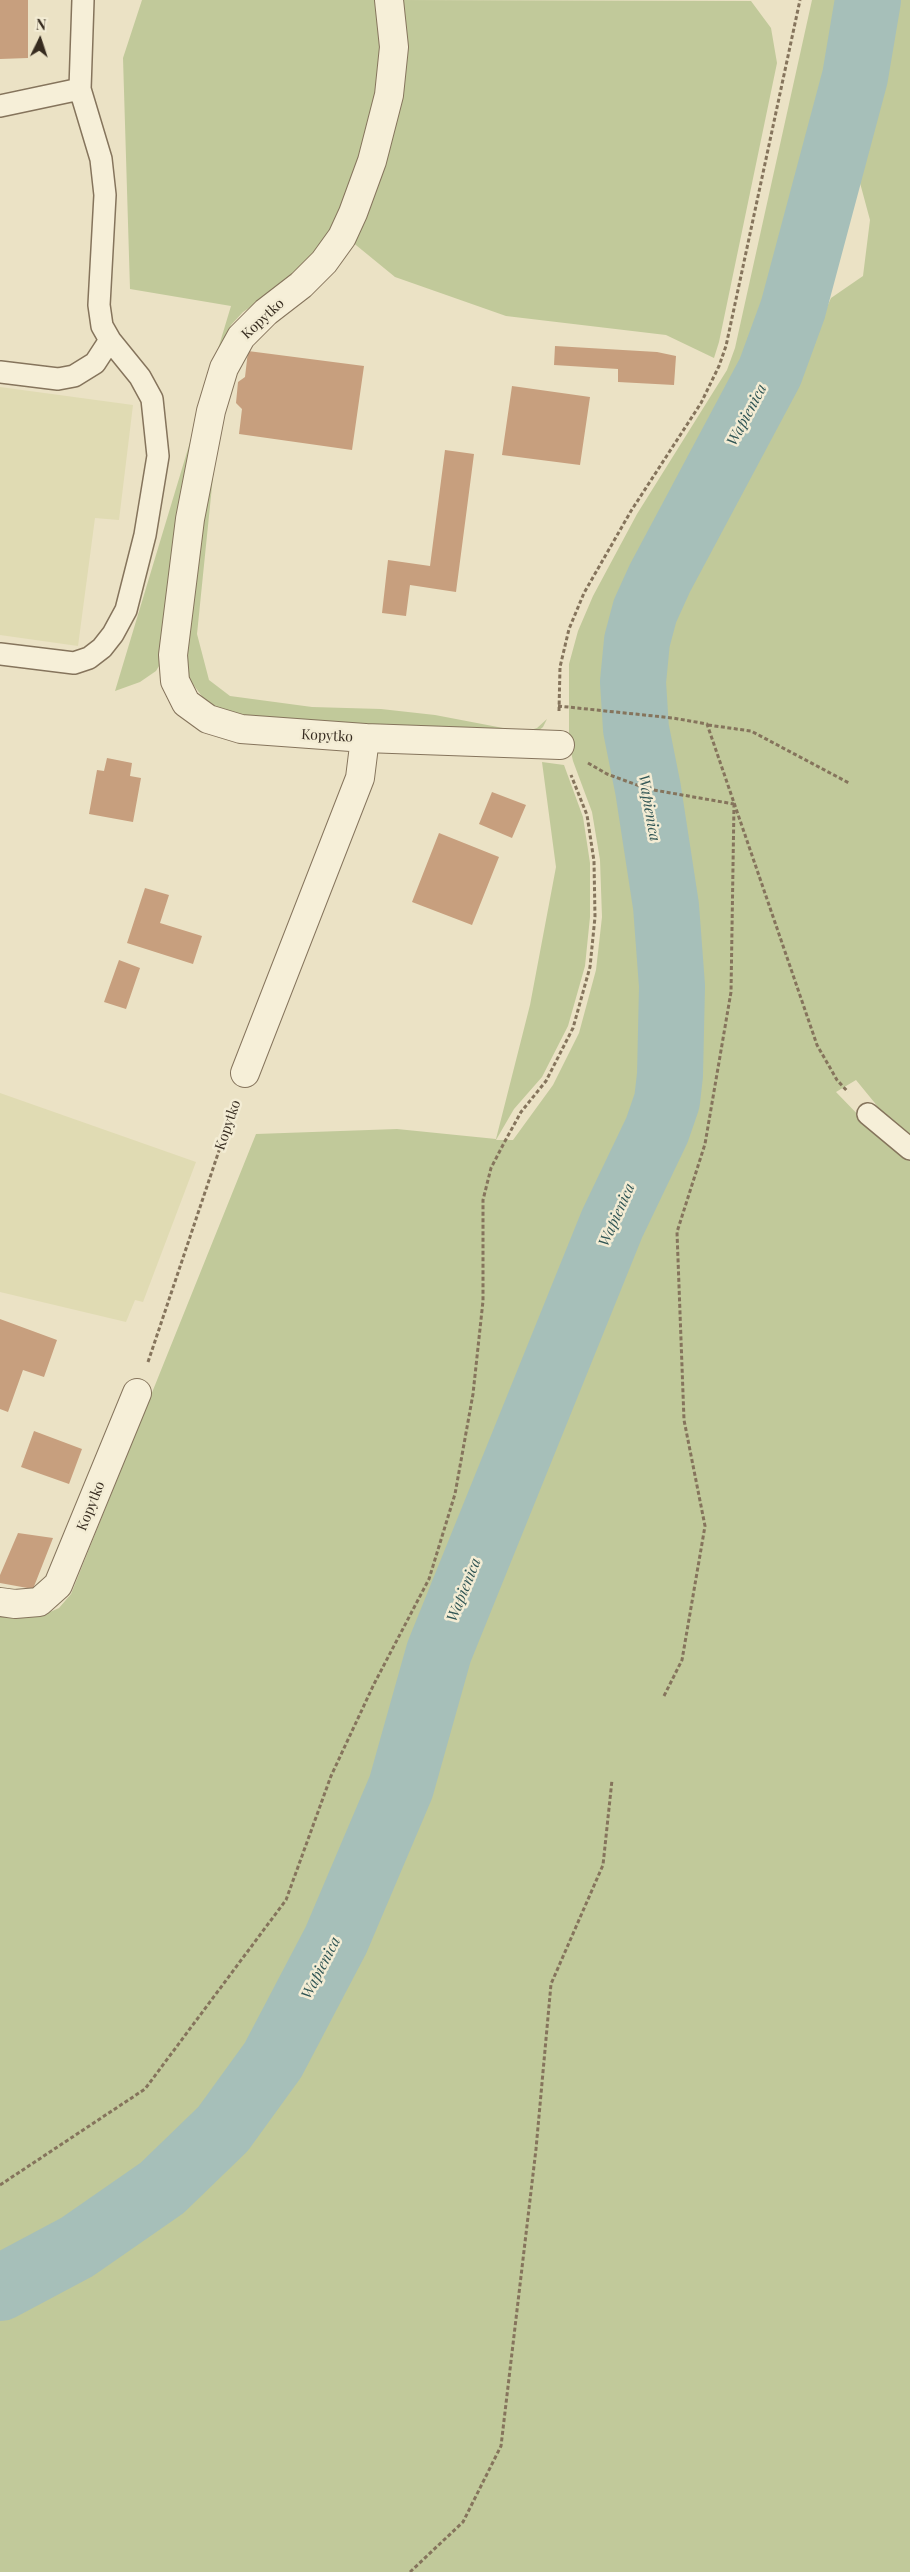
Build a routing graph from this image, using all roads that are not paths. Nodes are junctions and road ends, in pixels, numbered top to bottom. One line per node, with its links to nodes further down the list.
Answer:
1 (83, 0): 3 (lane)
2 (389, 0): 8 (street, Kopytko)
3 (80, 89): 4 (lane); 5 (lane)
4 (0, 106)
5 (110, 340): 6 (lane); 7 (lane)
6 (0, 372)
7 (0, 654)
8 (365, 738): 9 (street); 10 (street, Kopytko)
9 (560, 745)
10 (245, 1073)
11 (868, 1114): 12 (lane)
12 (910, 1149)
13 (137, 1393): 14 (street, Kopytko)
14 (0, 1602)

